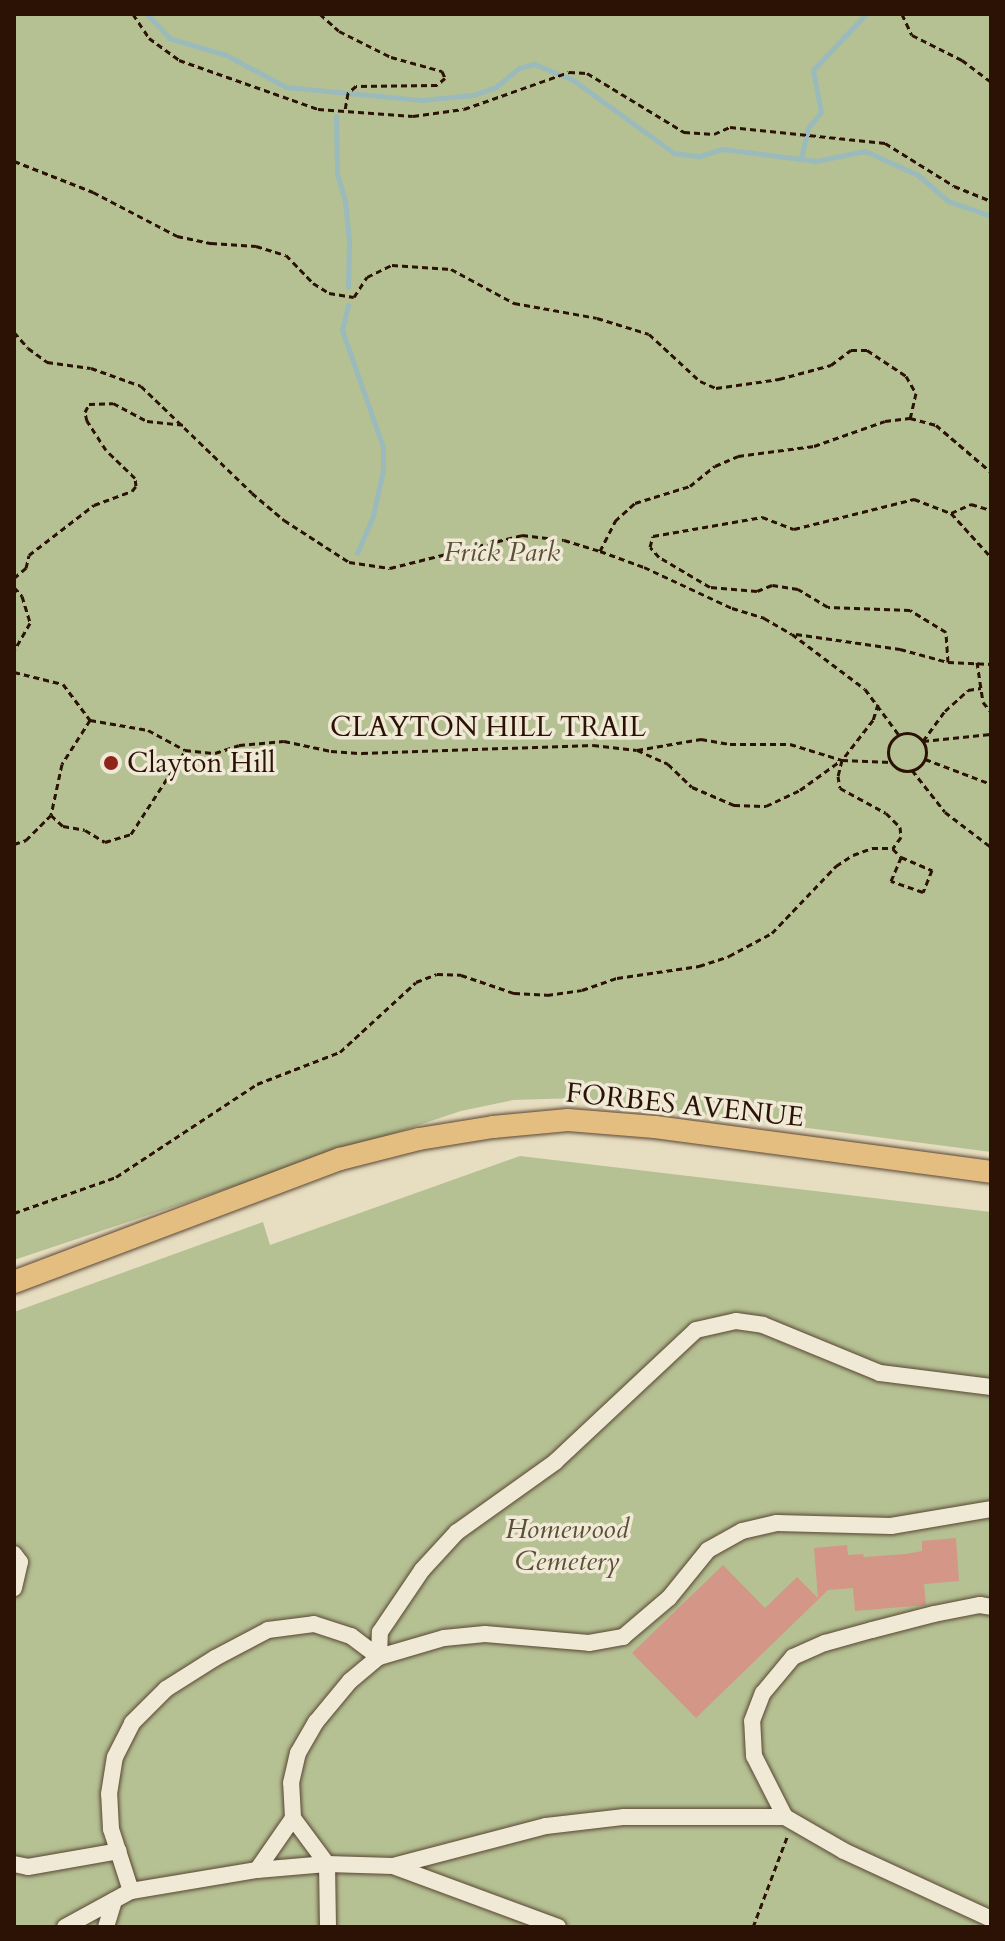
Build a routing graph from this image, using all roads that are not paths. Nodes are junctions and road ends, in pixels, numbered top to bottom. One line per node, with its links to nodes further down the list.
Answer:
1 (991, 1172): 2 (main road, FORBES AVENUE)
2 (14, 1282)
3 (991, 1387): 8 (lane)
4 (991, 1509): 8 (lane)
5 (14, 1554): 6 (lane)
6 (14, 1588)
7 (991, 1607): 10 (lane)
8 (379, 1657): 9 (lane); 11 (lane)
9 (293, 1818): 13 (lane); 15 (lane)
10 (788, 1819): 14 (lane); 18 (lane)
11 (119, 1851): 12 (lane); 16 (lane)
12 (14, 1864)
13 (327, 1864): 14 (lane); 15 (lane); 21 (lane)
14 (393, 1866): 22 (lane)
15 (257, 1870): 16 (lane)
16 (131, 1891): 17 (lane)
17 (114, 1900): 19 (lane); 20 (lane)
18 (991, 1919)
19 (65, 1927)
20 (106, 1927)
21 (328, 1927)
22 (558, 1927)

